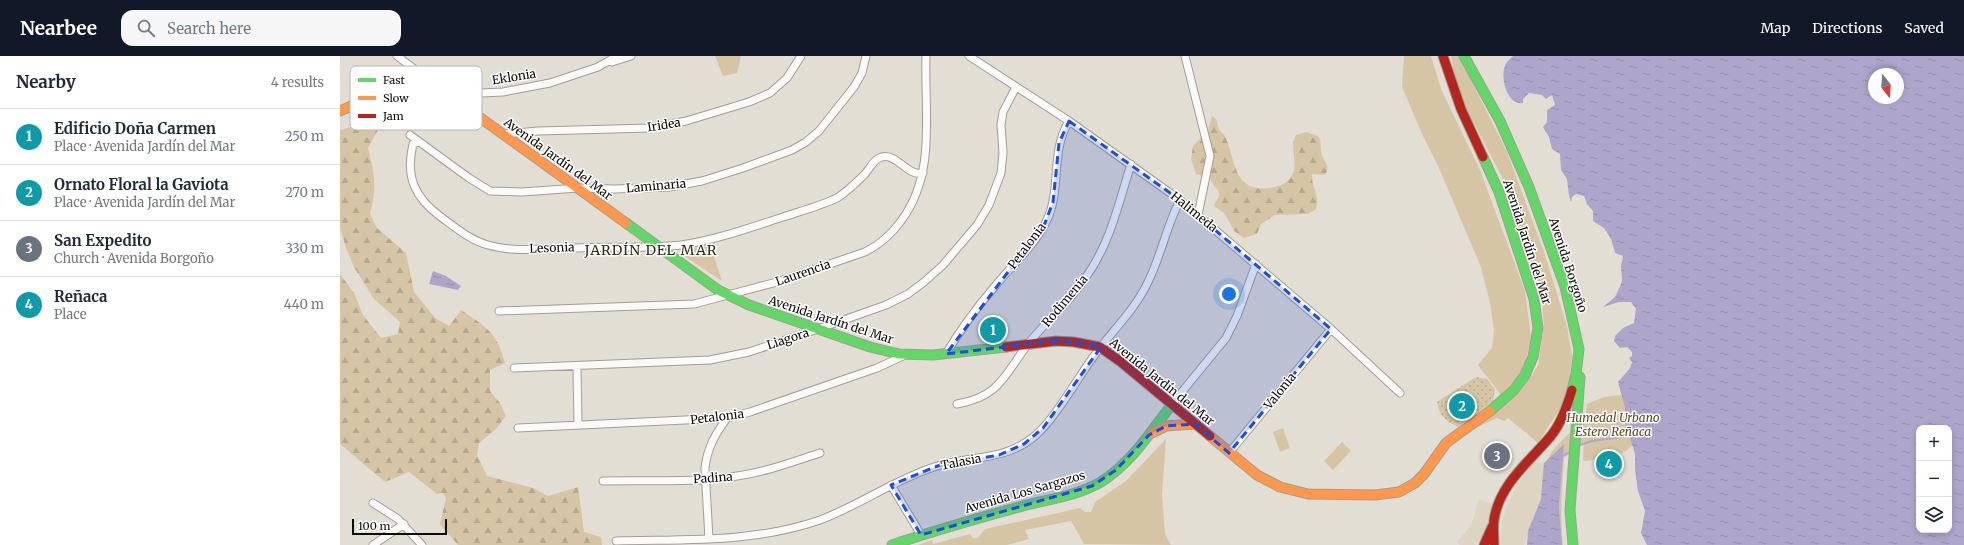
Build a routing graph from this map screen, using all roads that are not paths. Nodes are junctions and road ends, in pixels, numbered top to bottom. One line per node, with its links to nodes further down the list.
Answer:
1 (397, 56): 11 (street, Avenida Jardín del Mar)
2 (617, 56): 12 (street, Eklonia)
3 (631, 56): 12 (street)
4 (801, 56): 19 (street, Iridea)
5 (866, 56): 24 (street, Laminaria)
6 (926, 56): 23 (street, Laurencia)
7 (969, 56): 13 (street, Halimeda)
8 (1185, 56): 26 (street)
9 (1443, 56): 51 (street, Avenida Jardín del Mar)
10 (1464, 56): 35 (street, Avenida Borgoño)
11 (410, 66)
12 (598, 66): 14 (street, Eklonia)
13 (1016, 88): 18 (street, Halimeda); 31 (street, Liagora)
14 (482, 93)
15 (350, 106): 16 (street, Eklonia)
16 (340, 111)
17 (482, 118): 19 (street, Avenida Jardín del Mar)
18 (1069, 122): 22 (street, Halimeda); 36 (street, Petalonia)
19 (504, 134): 24 (street, Avenida Jardín del Mar)
20 (410, 135): 21 (street, Laminaria)
21 (418, 142): 24 (street, Laminaria); 27 (street, Lesonia)
22 (1131, 164): 25 (street, Halimeda); 33 (street, Rodimenia)
23 (923, 173): 27 (street, Lesonia); 29 (street, Laurencia)
24 (578, 188): 27 (street, Avenida Jardín del Mar)
25 (1180, 200): 26 (street, Halimeda); 34 (street, Talasia)
26 (1198, 215): 28 (street, Halimeda)
27 (659, 246): 29 (street, Avenida Jardín del Mar)
28 (1256, 264): 32 (street, Halimeda); 42 (street, Avenida Los Sargazos)
29 (728, 296): 30 (street, Laurencia); 31 (street, Avenida Jardín del Mar)
30 (499, 311)
31 (818, 329): 37 (street, Avenida Jardín del Mar); 38 (street, Liagora)
32 (1331, 329): 40 (street, Halimeda); 51 (street, Valonia)
33 (1028, 344): 34 (street, Avenida Jardín del Mar); 36 (street, Avenida Jardín del Mar); 41 (street, Rodimenia)
34 (1100, 348): 42 (street, Avenida Jardín del Mar); 54 (street, Talasia)
35 (1579, 349): 44 (street, Avenida Borgoño); 48 (street)
36 (946, 354): 37 (street, Avenida Jardín del Mar)
37 (905, 355): 43 (street, Petalonia)
38 (577, 366): 39 (street, Liagora); 46 (street)
39 (514, 368)
40 (1400, 393)
41 (957, 404)
42 (1172, 404): 45 (street, Avenida Jardín del Mar); 49 (street, Avenida Los Sargazos)
43 (727, 418): 46 (street, Petalonia); 52 (street)
44 (1561, 420): 48 (street); 56 (street, Avenida Borgoño)
45 (1195, 424): 49 (street, Avenida Los Sargazos); 51 (street, Avenida Jardín del Mar)
46 (578, 425): 47 (street, Petalonia)
47 (518, 428)
48 (1576, 433): 66 (street)
49 (1149, 435): 58 (street, Avenida Los Sargazos)
50 (820, 453): 52 (street, Padina)
51 (1229, 453)
52 (706, 479): 53 (street, Padina); 59 (street)
53 (603, 481)
54 (891, 485): 58 (street); 59 (street, Talasia)
55 (373, 503): 57 (street)
56 (1494, 520): 64 (street); 65 (street, Avenida Borgoño)
57 (404, 524): 61 (street); 62 (street)
58 (921, 535): 63 (street, Avenida Los Sargazos)
59 (709, 539): 60 (street, Talasia)
60 (616, 541)
61 (373, 545)
62 (422, 545)
63 (892, 545)
64 (1484, 545)
65 (1494, 545)
66 (1572, 545)

